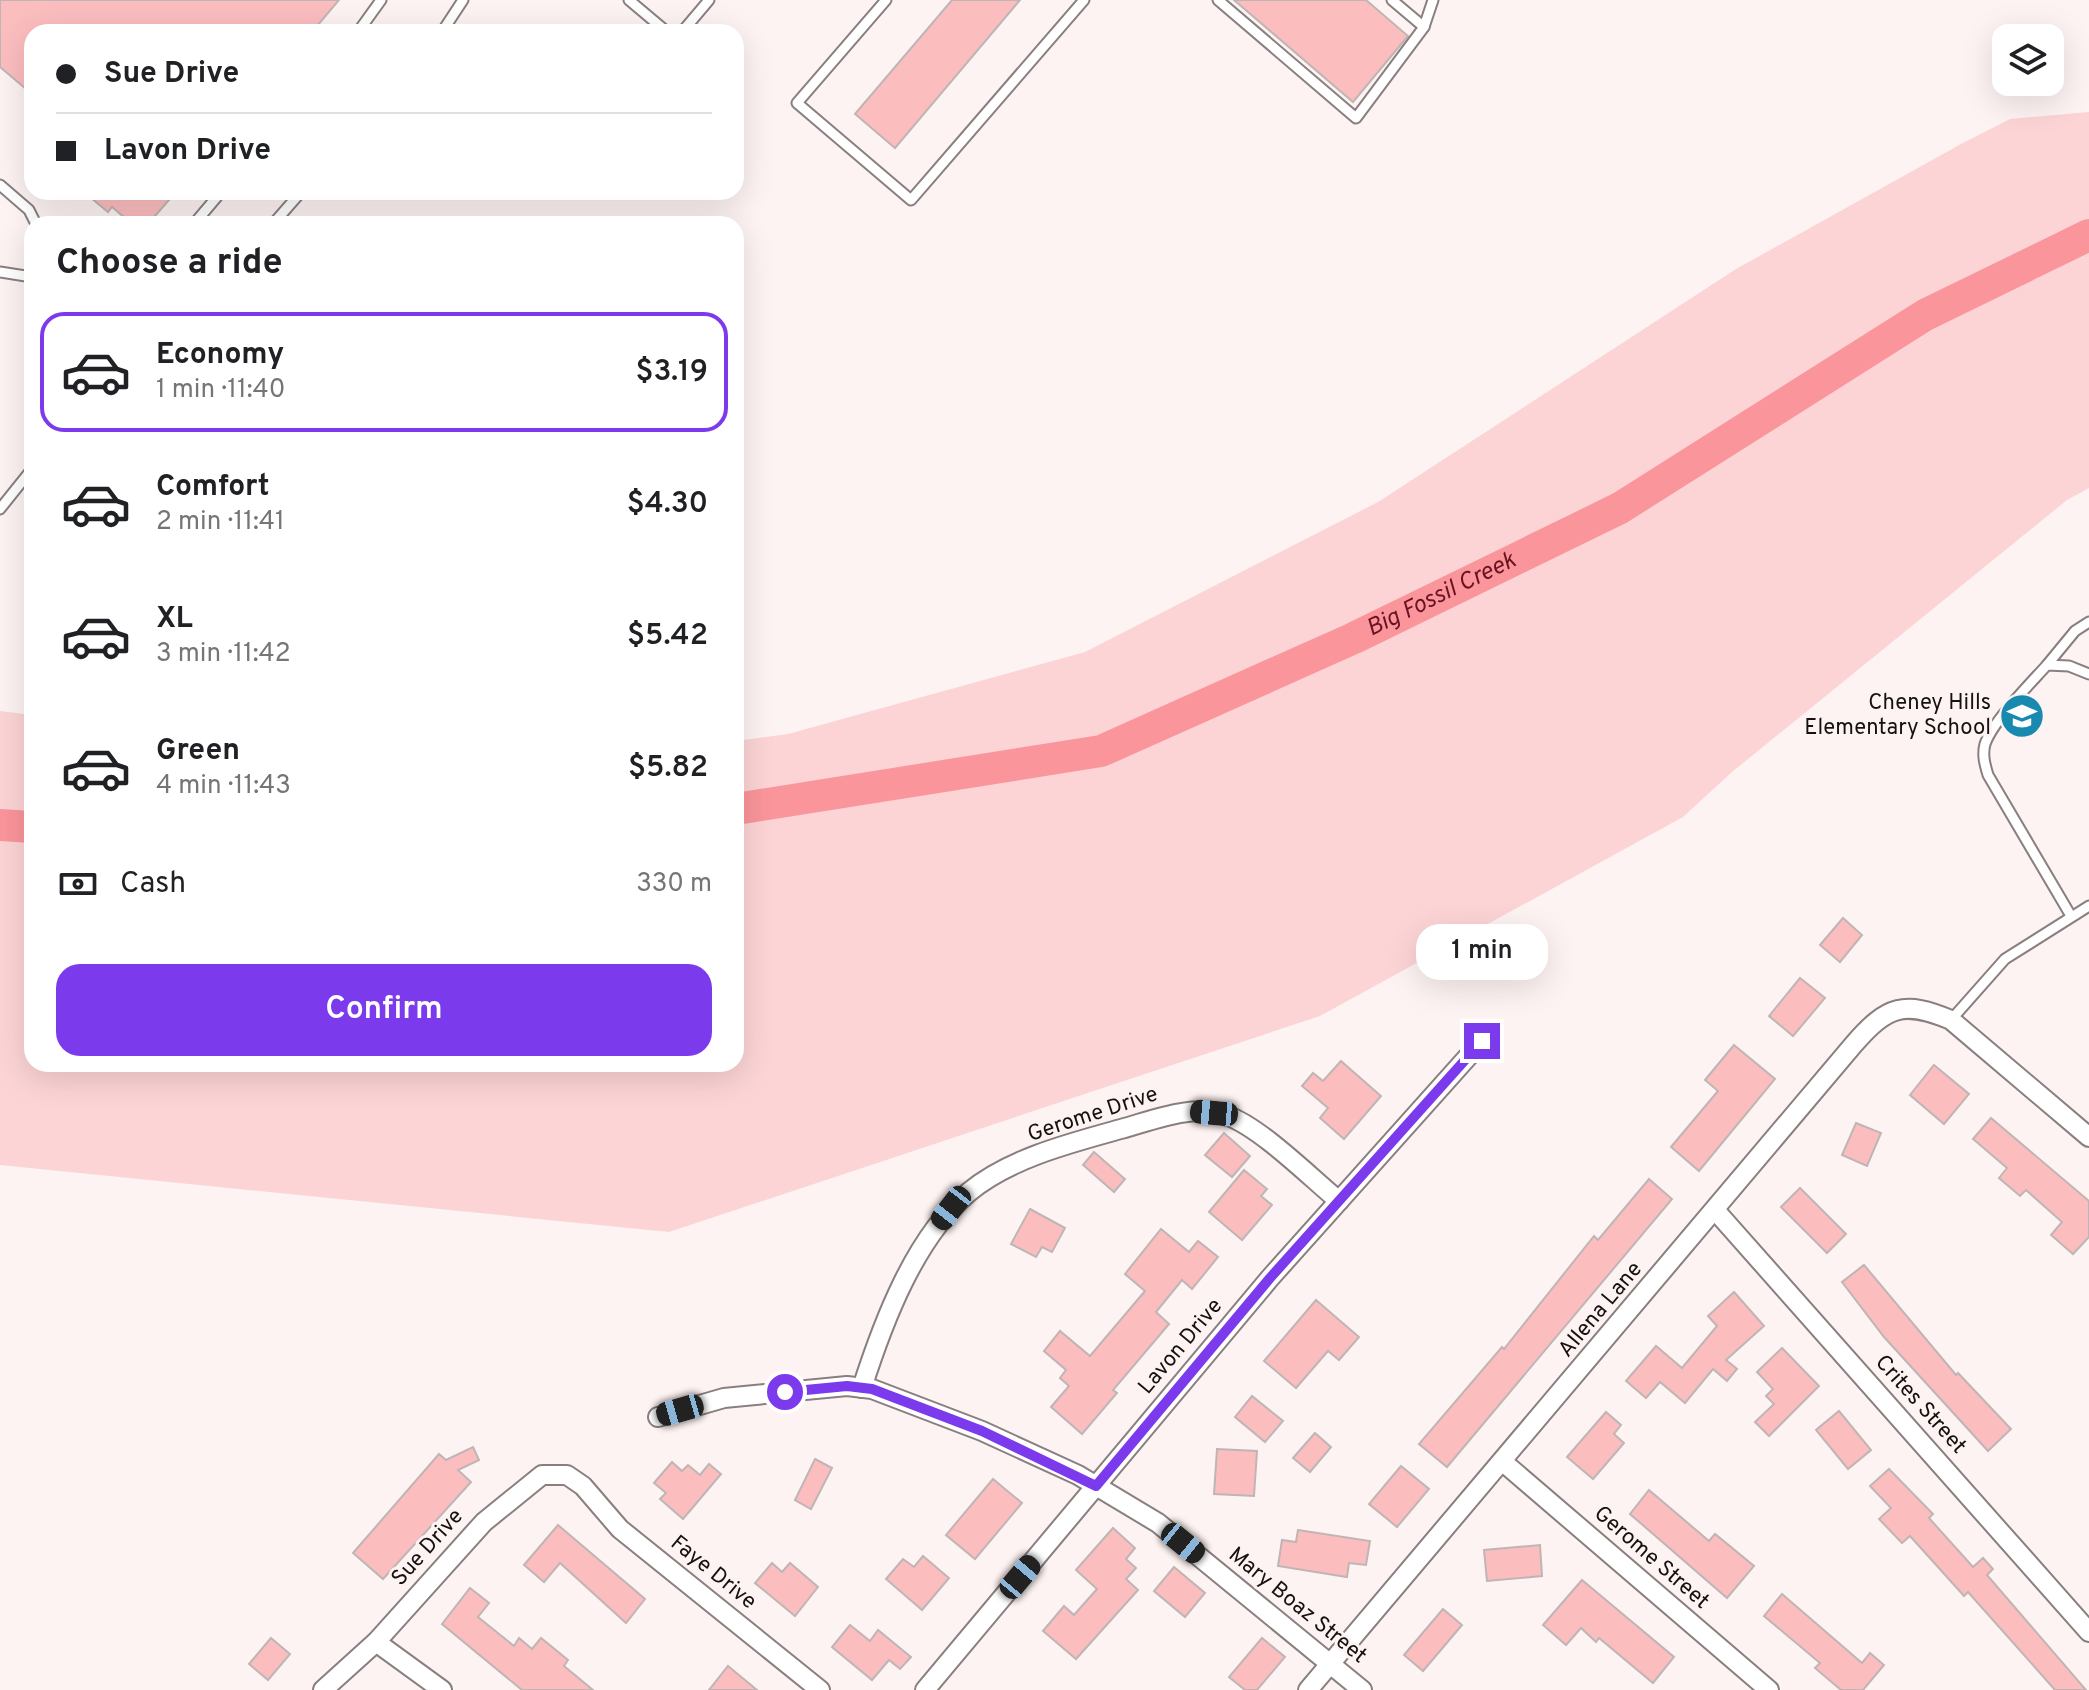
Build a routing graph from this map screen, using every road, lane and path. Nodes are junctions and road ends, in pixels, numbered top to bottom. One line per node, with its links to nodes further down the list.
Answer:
1 (381, 0): 10 (lane)
2 (463, 0): 11 (lane)
3 (629, 0): 12 (lane)
4 (709, 0): 13 (lane)
5 (886, 0): 6 (lane)
6 (1084, 0)
7 (1218, 0): 14 (lane)
8 (1392, 0): 14 (lane)
9 (1433, 0): 14 (lane)
10 (364, 24)
11 (447, 24)
12 (658, 24)
13 (689, 24)
14 (1424, 27)
15 (0, 185): 18 (lane)
16 (214, 200): 19 (lane)
17 (294, 200): 20 (lane)
18 (32, 216)
19 (201, 216)
20 (280, 216)
21 (0, 272): 22 (lane)
22 (24, 276)
23 (24, 479): 24 (lane)
24 (0, 509)
25 (2089, 622): 26 (lane)
26 (2047, 665): 27 (lane); 29 (lane)
27 (2089, 674)
28 (2089, 906): 29 (lane)
29 (2071, 916): 30 (lane)
30 (1951, 1020): 32 (street); 34 (street, Allena Lane)
31 (1482, 1041): 33 (street, Lavon Drive)
32 (2089, 1137)
33 (1339, 1201): 35 (street, Gerome Drive); 39 (street, Lavon Drive)
34 (1715, 1210): 37 (street, Allena Lane); 40 (street, Crites Street)
35 (862, 1388): 36 (street); 39 (street, Mary Boaz Street)
36 (658, 1417)
37 (1503, 1462): 42 (street, Allena Lane); 49 (street, Gerome Street)
38 (583, 1486): 41 (street, Sue Drive); 45 (street, Faye Drive)
39 (1096, 1486): 42 (street, Mary Boaz Street); 46 (street, Lavon Drive)
40 (2089, 1632)
41 (376, 1642): 43 (street, Sue Drive); 44 (street)
42 (1330, 1664): 47 (street, Allena Lane); 48 (street, Mary Boaz Street)
43 (323, 1690)
44 (442, 1690)
45 (820, 1690)
46 (925, 1690)
47 (1308, 1690)
48 (1362, 1690)
49 (1769, 1690)

